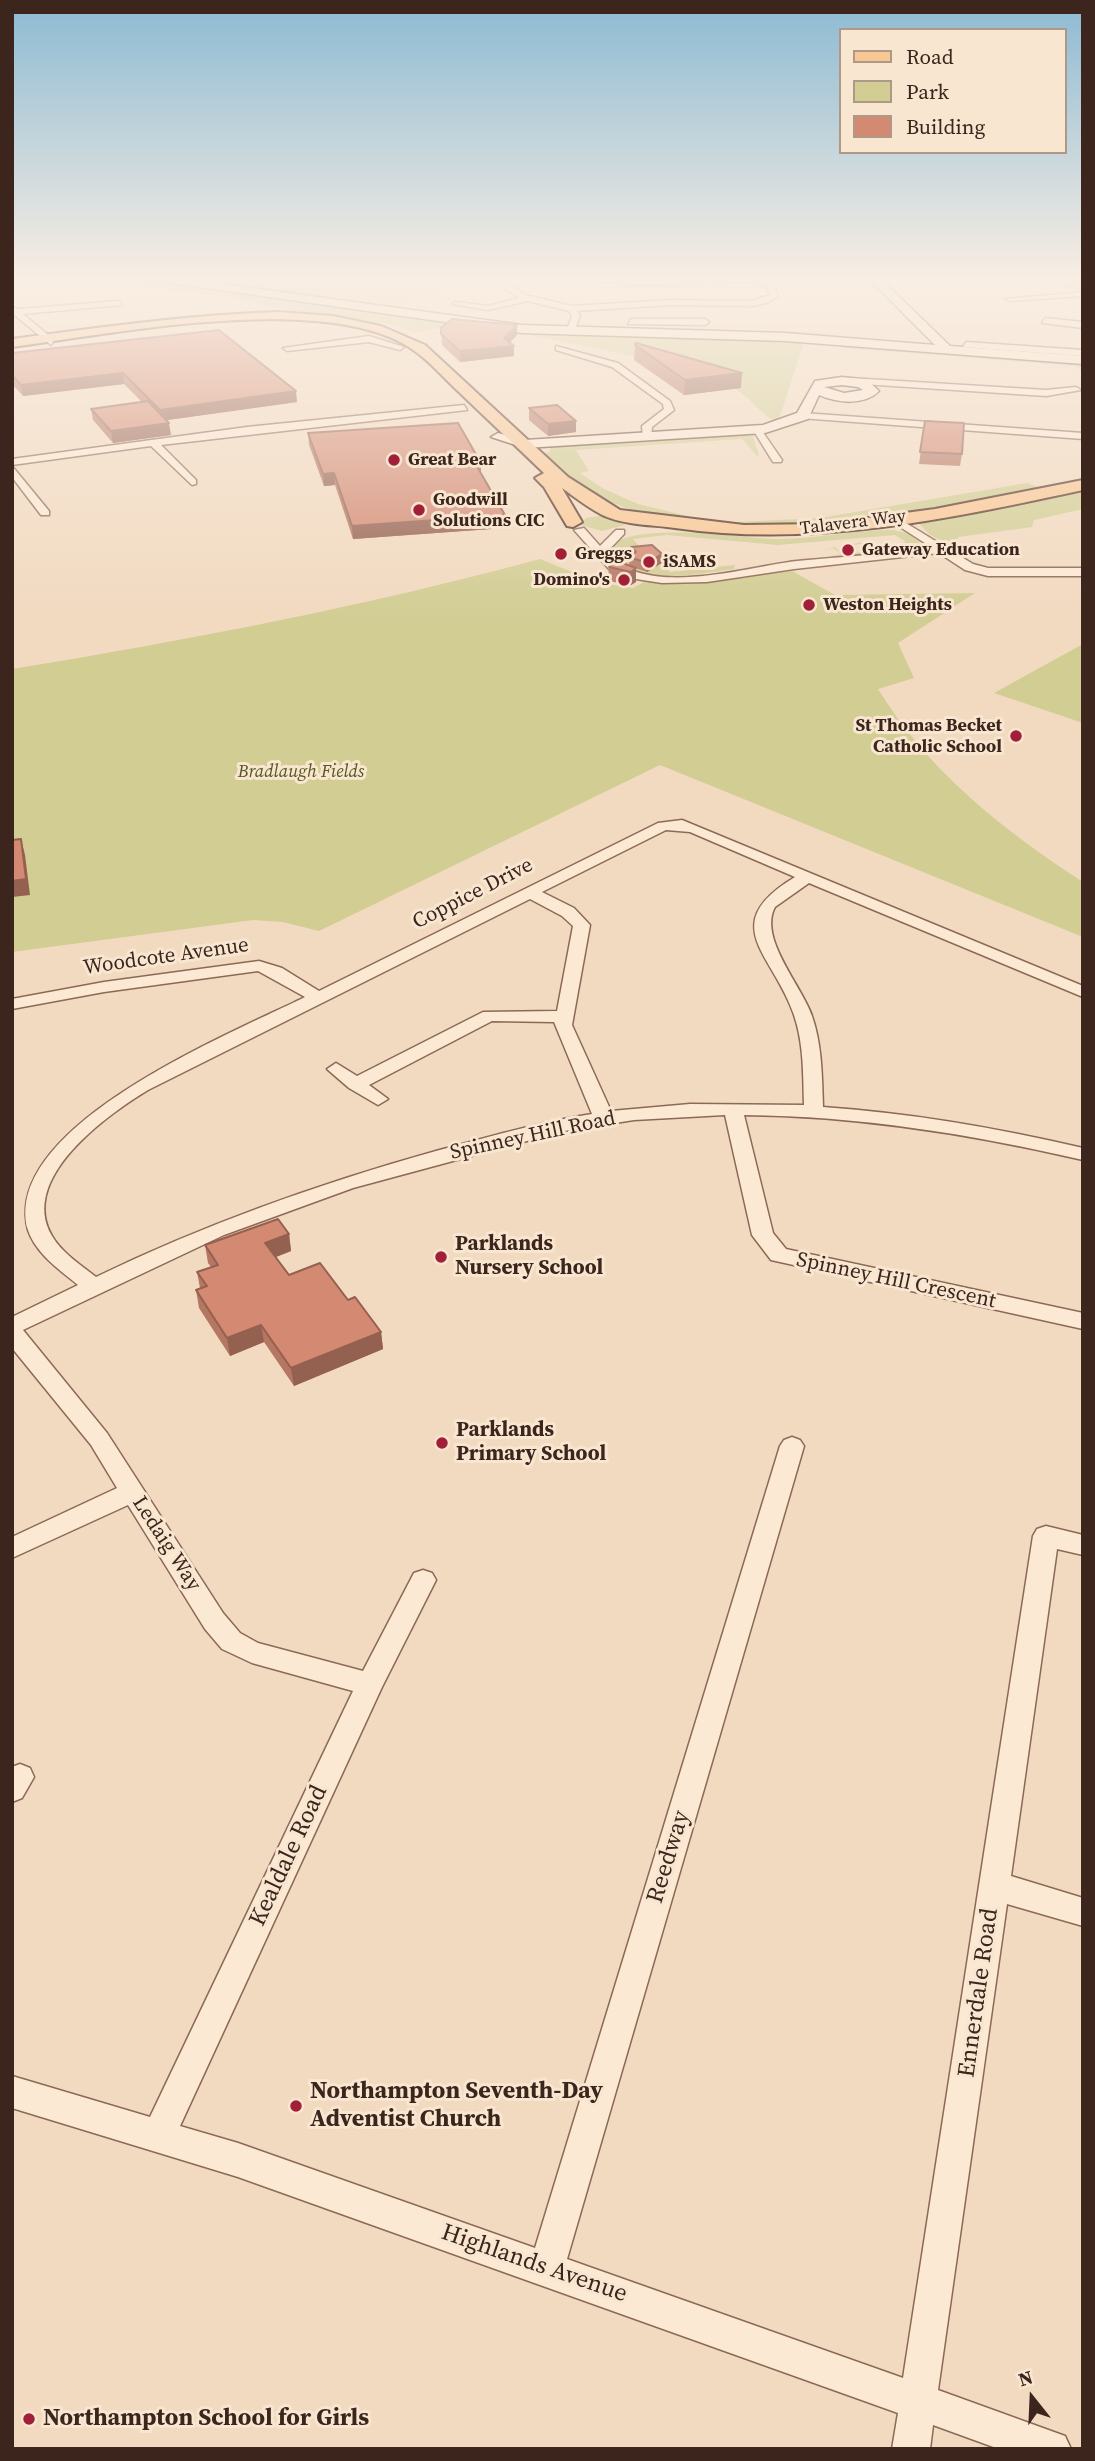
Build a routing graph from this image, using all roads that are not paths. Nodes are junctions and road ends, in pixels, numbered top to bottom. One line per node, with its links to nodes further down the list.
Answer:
1 (451, 391): 8 (main road)
2 (459, 391): 8 (main road)
3 (651, 391): 12 (street)
4 (815, 391): 5 (street); 9 (street)
5 (871, 391)
6 (1011, 391): 7 (street)
7 (1068, 391)
8 (468, 406): 13 (main road); 15 (street)
9 (803, 416): 10 (street); 11 (street)
10 (756, 430): 12 (street); 16 (street)
11 (1083, 436)
12 (647, 437): 14 (street)
13 (514, 441): 14 (street); 14 (street); 19 (main road); 27 (main road)
14 (586, 441)
15 (153, 442): 17 (street); 20 (street)
16 (777, 460)
17 (12, 462)
18 (12, 469): 23 (street)
19 (562, 481): 24 (main road); 26 (main road)
20 (192, 482)
21 (1083, 485): 22 (main road, Talavera Way)
22 (973, 507): 25 (main road); 26 (main road, Talavera Way)
23 (45, 513)
24 (619, 522): 25 (main road); 26 (main road, Talavera Way); 27 (main road); 29 (street)
25 (901, 523): 28 (street)
26 (682, 524)
27 (576, 526): 29 (street)
28 (943, 549): 29 (street); 30 (street)
29 (600, 553)
30 (1083, 572)
31 (808, 876): 32 (street, Coppice Drive); 33 (street, Coppice Drive); 41 (street)
32 (529, 892): 34 (street, Coppice Drive); 36 (street)
33 (1083, 992)
34 (318, 998): 35 (street, Woodcote Avenue); 44 (street, Coppice Drive)
35 (12, 1004)
36 (564, 1017): 38 (street); 42 (street)
37 (336, 1069): 38 (street)
38 (356, 1084): 39 (street)
39 (378, 1099)
40 (733, 1110): 41 (street, Spinney Hill Road); 42 (street, Spinney Hill Road); 45 (street, Spinney Hill Crescent)
41 (814, 1113): 43 (street, Spinney Hill Road)
42 (604, 1118): 44 (street, Spinney Hill Road)
43 (1083, 1154)
44 (94, 1287): 46 (street, Spinney Hill Road)
45 (1083, 1321)
46 (12, 1326)
47 (12, 1332): 49 (street, Ledaig Way)
48 (792, 1446): 58 (street, Reedway)
49 (132, 1492): 51 (street); 53 (street, Ledaig Way)
50 (1083, 1545): 54 (street, Ennerdale Road)
51 (12, 1548)
52 (423, 1580): 53 (street, Kealdale Road)
53 (370, 1684): 57 (street, Kealdale Road)
54 (995, 1886): 55 (street); 59 (street, Ennerdale Road)
55 (1083, 1912)
56 (12, 2092): 57 (street, Highlands Avenue)
57 (159, 2134): 58 (street, Highlands Avenue)
58 (547, 2268): 59 (street, Highlands Avenue)
59 (919, 2400): 60 (street, Ennerdale Road); 61 (street, Highlands Avenue)
60 (911, 2449)
61 (1052, 2449)

